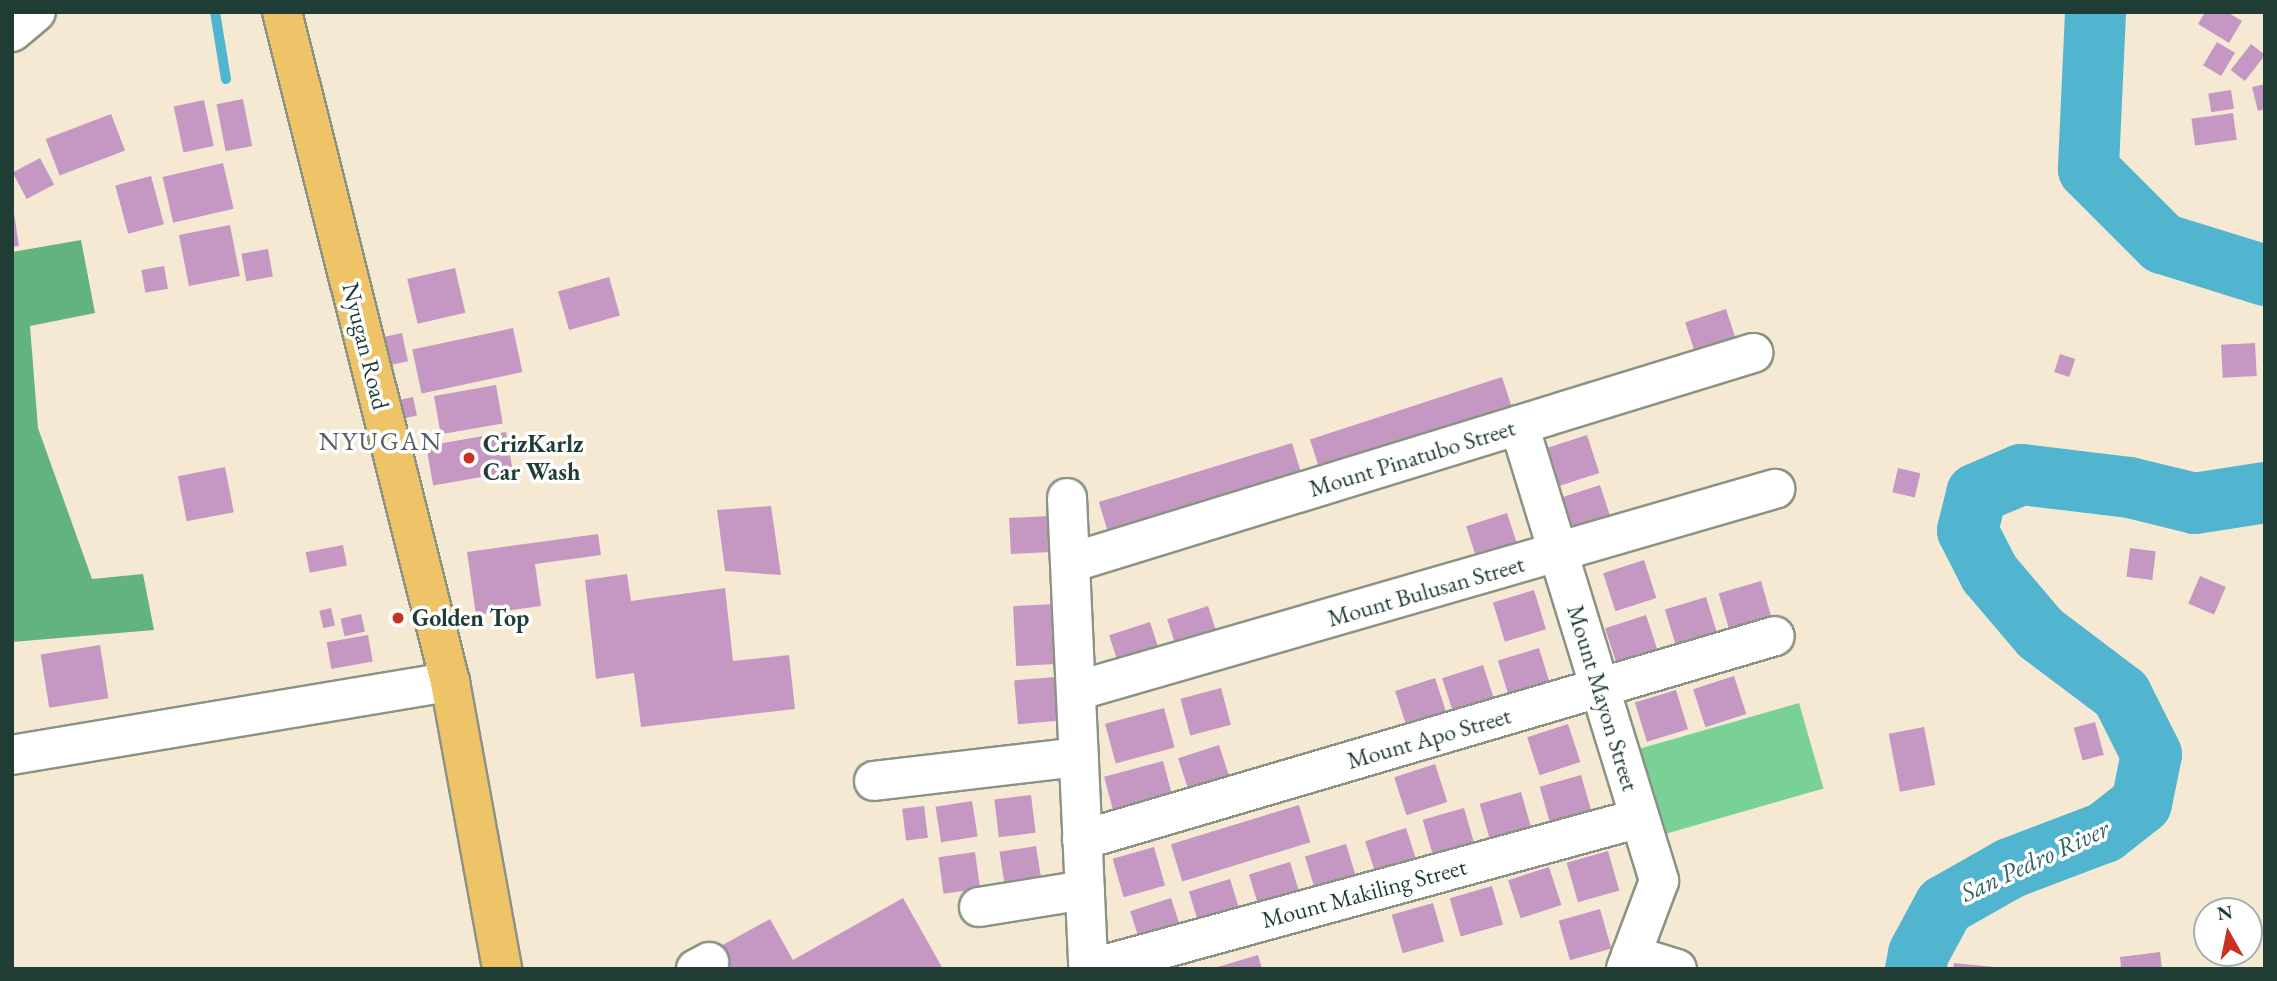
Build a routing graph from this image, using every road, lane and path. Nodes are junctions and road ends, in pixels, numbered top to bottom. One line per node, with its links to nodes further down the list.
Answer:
1 (36, 12): 3 (street)
2 (282, 12): 11 (main road, Nyugan Road)
3 (12, 32)
4 (1753, 353): 5 (street, Mount Pinatubo Street)
5 (1519, 425): 8 (street, Mount Mayon Street); 9 (street, Mount Pinatubo Street)
6 (1775, 489): 8 (street, Mount Bulusan Street)
7 (1067, 498): 9 (street)
8 (1558, 554): 12 (street, Mount Mayon Street); 13 (street, Mount Bulusan Street)
9 (1070, 562): 13 (street)
10 (1775, 636): 12 (street, Mount Apo Street)
11 (450, 682): 14 (street); 22 (main road, Nyugan Road)
12 (1600, 687): 17 (street, Mount Mayon Street); 18 (street, Mount Apo Street)
13 (1076, 691): 15 (street)
14 (12, 755)
15 (1079, 757): 16 (street); 18 (street)
16 (874, 781)
17 (1640, 818): 21 (street, Mount Mayon Street); 23 (street, Mount Makiling Street)
18 (1082, 840): 19 (street)
19 (1085, 890): 20 (street); 23 (street)
20 (979, 907)
21 (1628, 962): 24 (street)
22 (502, 969)
23 (1089, 969)
24 (1677, 969)

